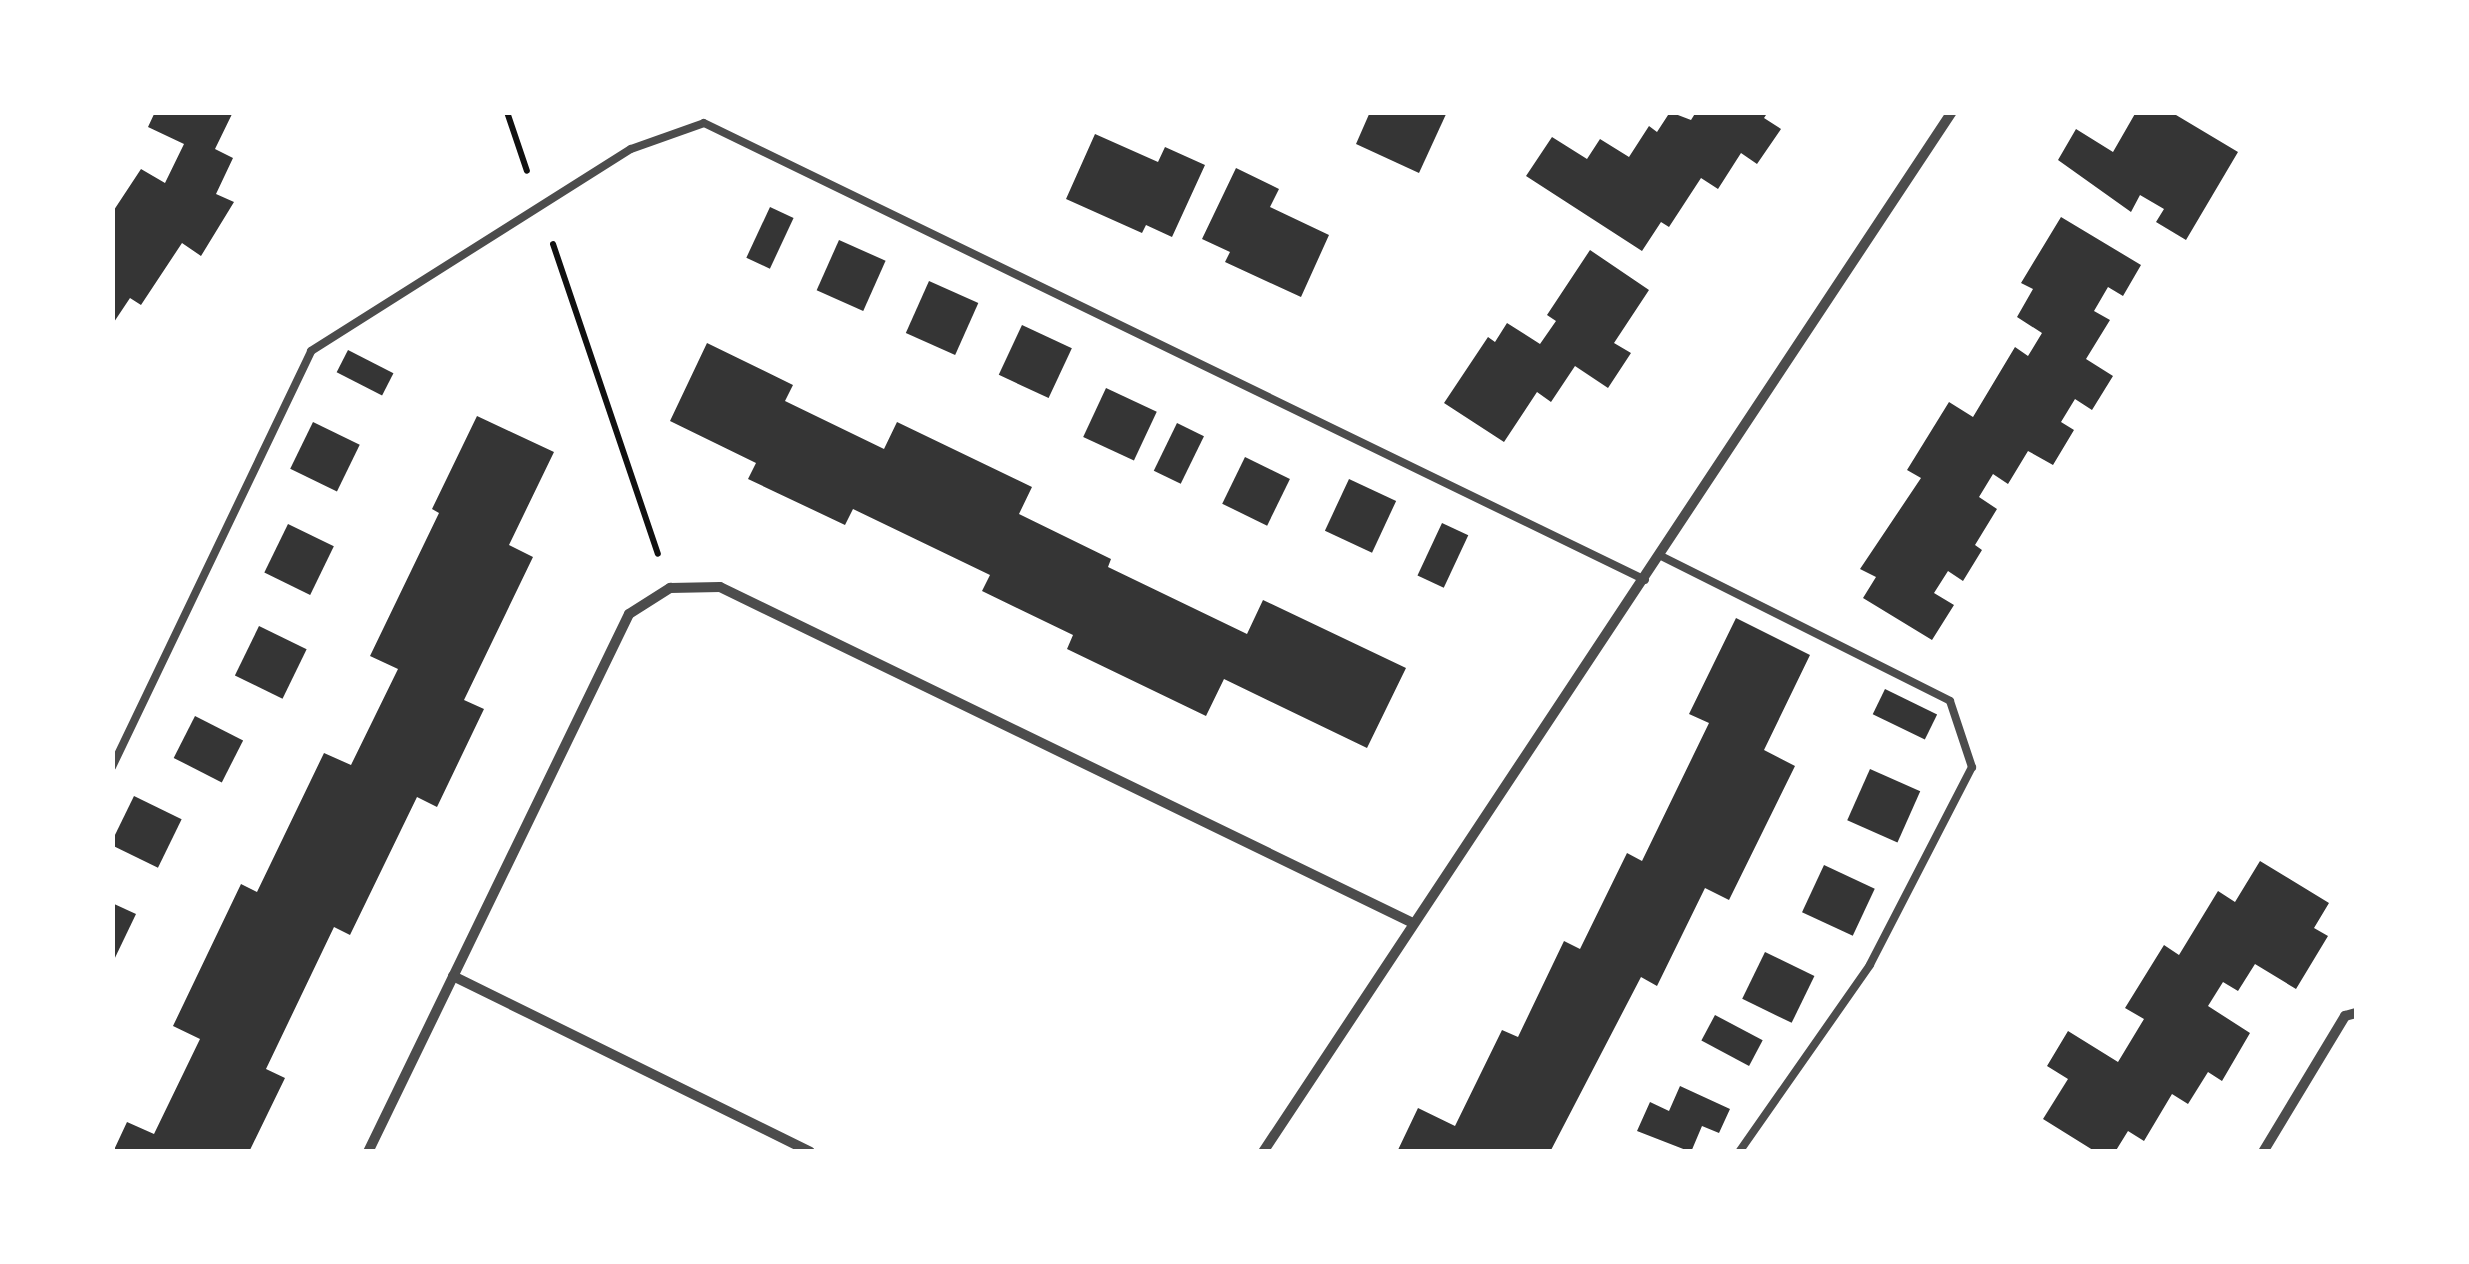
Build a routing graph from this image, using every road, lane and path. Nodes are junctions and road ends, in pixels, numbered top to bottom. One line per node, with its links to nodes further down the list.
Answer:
1 (506, 112): 3 (path)
2 (1952, 112): 4 (street)
3 (541, 208): 5 (lane); 6 (path); 7 (lane)
4 (1663, 557): 5 (street); 14 (lane)
5 (1645, 580): 8 (street)
6 (670, 588): 8 (street); 9 (street)
7 (112, 767)
8 (1413, 923): 13 (street)
9 (453, 976): 11 (street); 12 (street)
10 (2356, 1013): 15 (street)
11 (368, 1152)
12 (810, 1152)
13 (1263, 1152)
14 (1739, 1152)
15 (2263, 1152)

